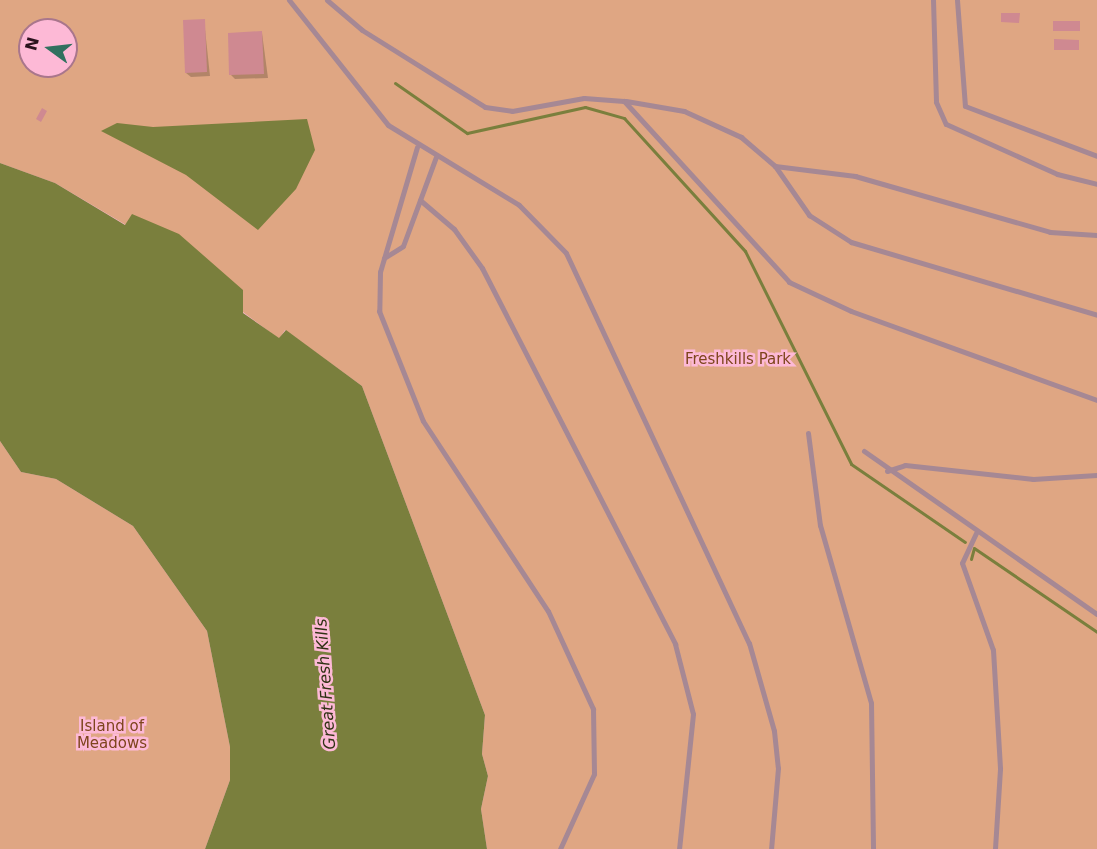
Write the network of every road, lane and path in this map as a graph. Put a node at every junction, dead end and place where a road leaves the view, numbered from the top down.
1 (289, 0) edge
2 (327, 0) edge
3 (933, 0) edge
4 (957, 0) edge
5 (624, 100) junction
6 (417, 147) junction
7 (1097, 156) edge
8 (436, 157) junction
9 (775, 166) junction
10 (1097, 184) edge
11 (420, 200) junction
12 (1097, 235) edge
13 (384, 258) junction
14 (1097, 315) edge
15 (1097, 400) edge
16 (808, 433) dead end
17 (864, 451) dead end
18 (887, 471) junction
19 (1097, 475) edge
20 (976, 532) junction
21 (1097, 614) edge
22 (560, 849) edge
23 (680, 849) edge
24 (771, 849) edge
25 (873, 849) edge
26 (995, 849) edge

1 - 6 lane
2 - 5 lane
3 - 10 lane
4 - 7 lane
5 - 9 lane
5 - 15 lane
6 - 8 lane
6 - 13 lane
8 - 11 lane
8 - 24 lane
9 - 12 lane
9 - 14 lane
11 - 13 lane
11 - 23 lane
13 - 22 lane
16 - 25 lane
17 - 18 lane
18 - 19 lane
18 - 20 lane
20 - 21 lane
20 - 26 lane

